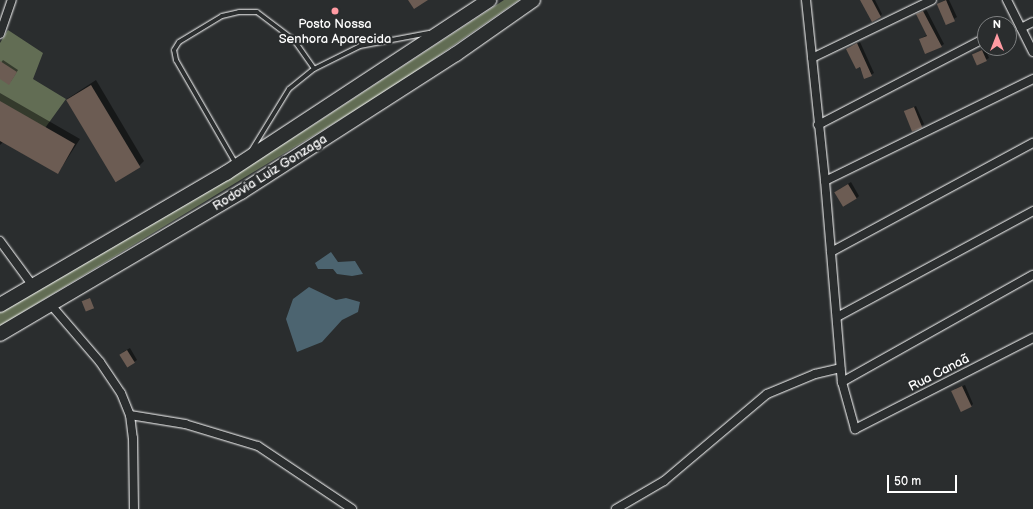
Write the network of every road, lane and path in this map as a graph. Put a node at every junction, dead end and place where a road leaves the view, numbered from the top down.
1 (12, 0) edge
2 (489, 0) edge
3 (533, 0) edge
4 (806, 0) edge
5 (932, 0) edge
6 (1007, 0) edge
7 (1033, 22) edge
8 (456, 24) junction
9 (1019, 24) junction
10 (0, 34) edge
11 (977, 42) edge
12 (1033, 52) edge
13 (812, 58) junction
14 (314, 69) junction
15 (1033, 79) edge
16 (818, 125) junction
17 (1033, 143) edge
18 (241, 162) junction
19 (825, 181) junction
20 (1033, 211) edge
21 (0, 241) edge
22 (831, 252) junction
23 (1033, 275) edge
24 (33, 286) junction
25 (0, 305) edge
26 (50, 305) junction
27 (837, 317) junction
28 (0, 334) edge
29 (1033, 338) edge
30 (840, 368) junction
31 (842, 382) junction
32 (130, 415) junction
33 (134, 509) edge
34 (352, 509) edge
35 (616, 509) edge

1 - 10 street
2 - 8 highway, Rodovia Luiz Gonzaga
3 - 26 highway, Rodovia Luiz Gonzaga
4 - 13 street
5 - 13 street
6 - 9 street
7 - 9 street
8 - 14 lane
8 - 18 highway, Rodovia Luiz Gonzaga
9 - 12 street
11 - 16 street
13 - 16 street
14 - 18 lane
14 - 18 lane
15 - 19 street
16 - 19 street
17 - 22 street
18 - 24 highway, Rodovia Luiz Gonzaga
19 - 22 street
20 - 27 street
21 - 24 street
22 - 27 street
23 - 31 street
24 - 25 highway, Rodovia Luiz Gonzaga
26 - 28 highway, Rodovia Luiz Gonzaga
26 - 32 street
27 - 30 street
29 - 31 street, Rua Canaã
30 - 31 street
30 - 35 street
32 - 33 street
32 - 34 street

